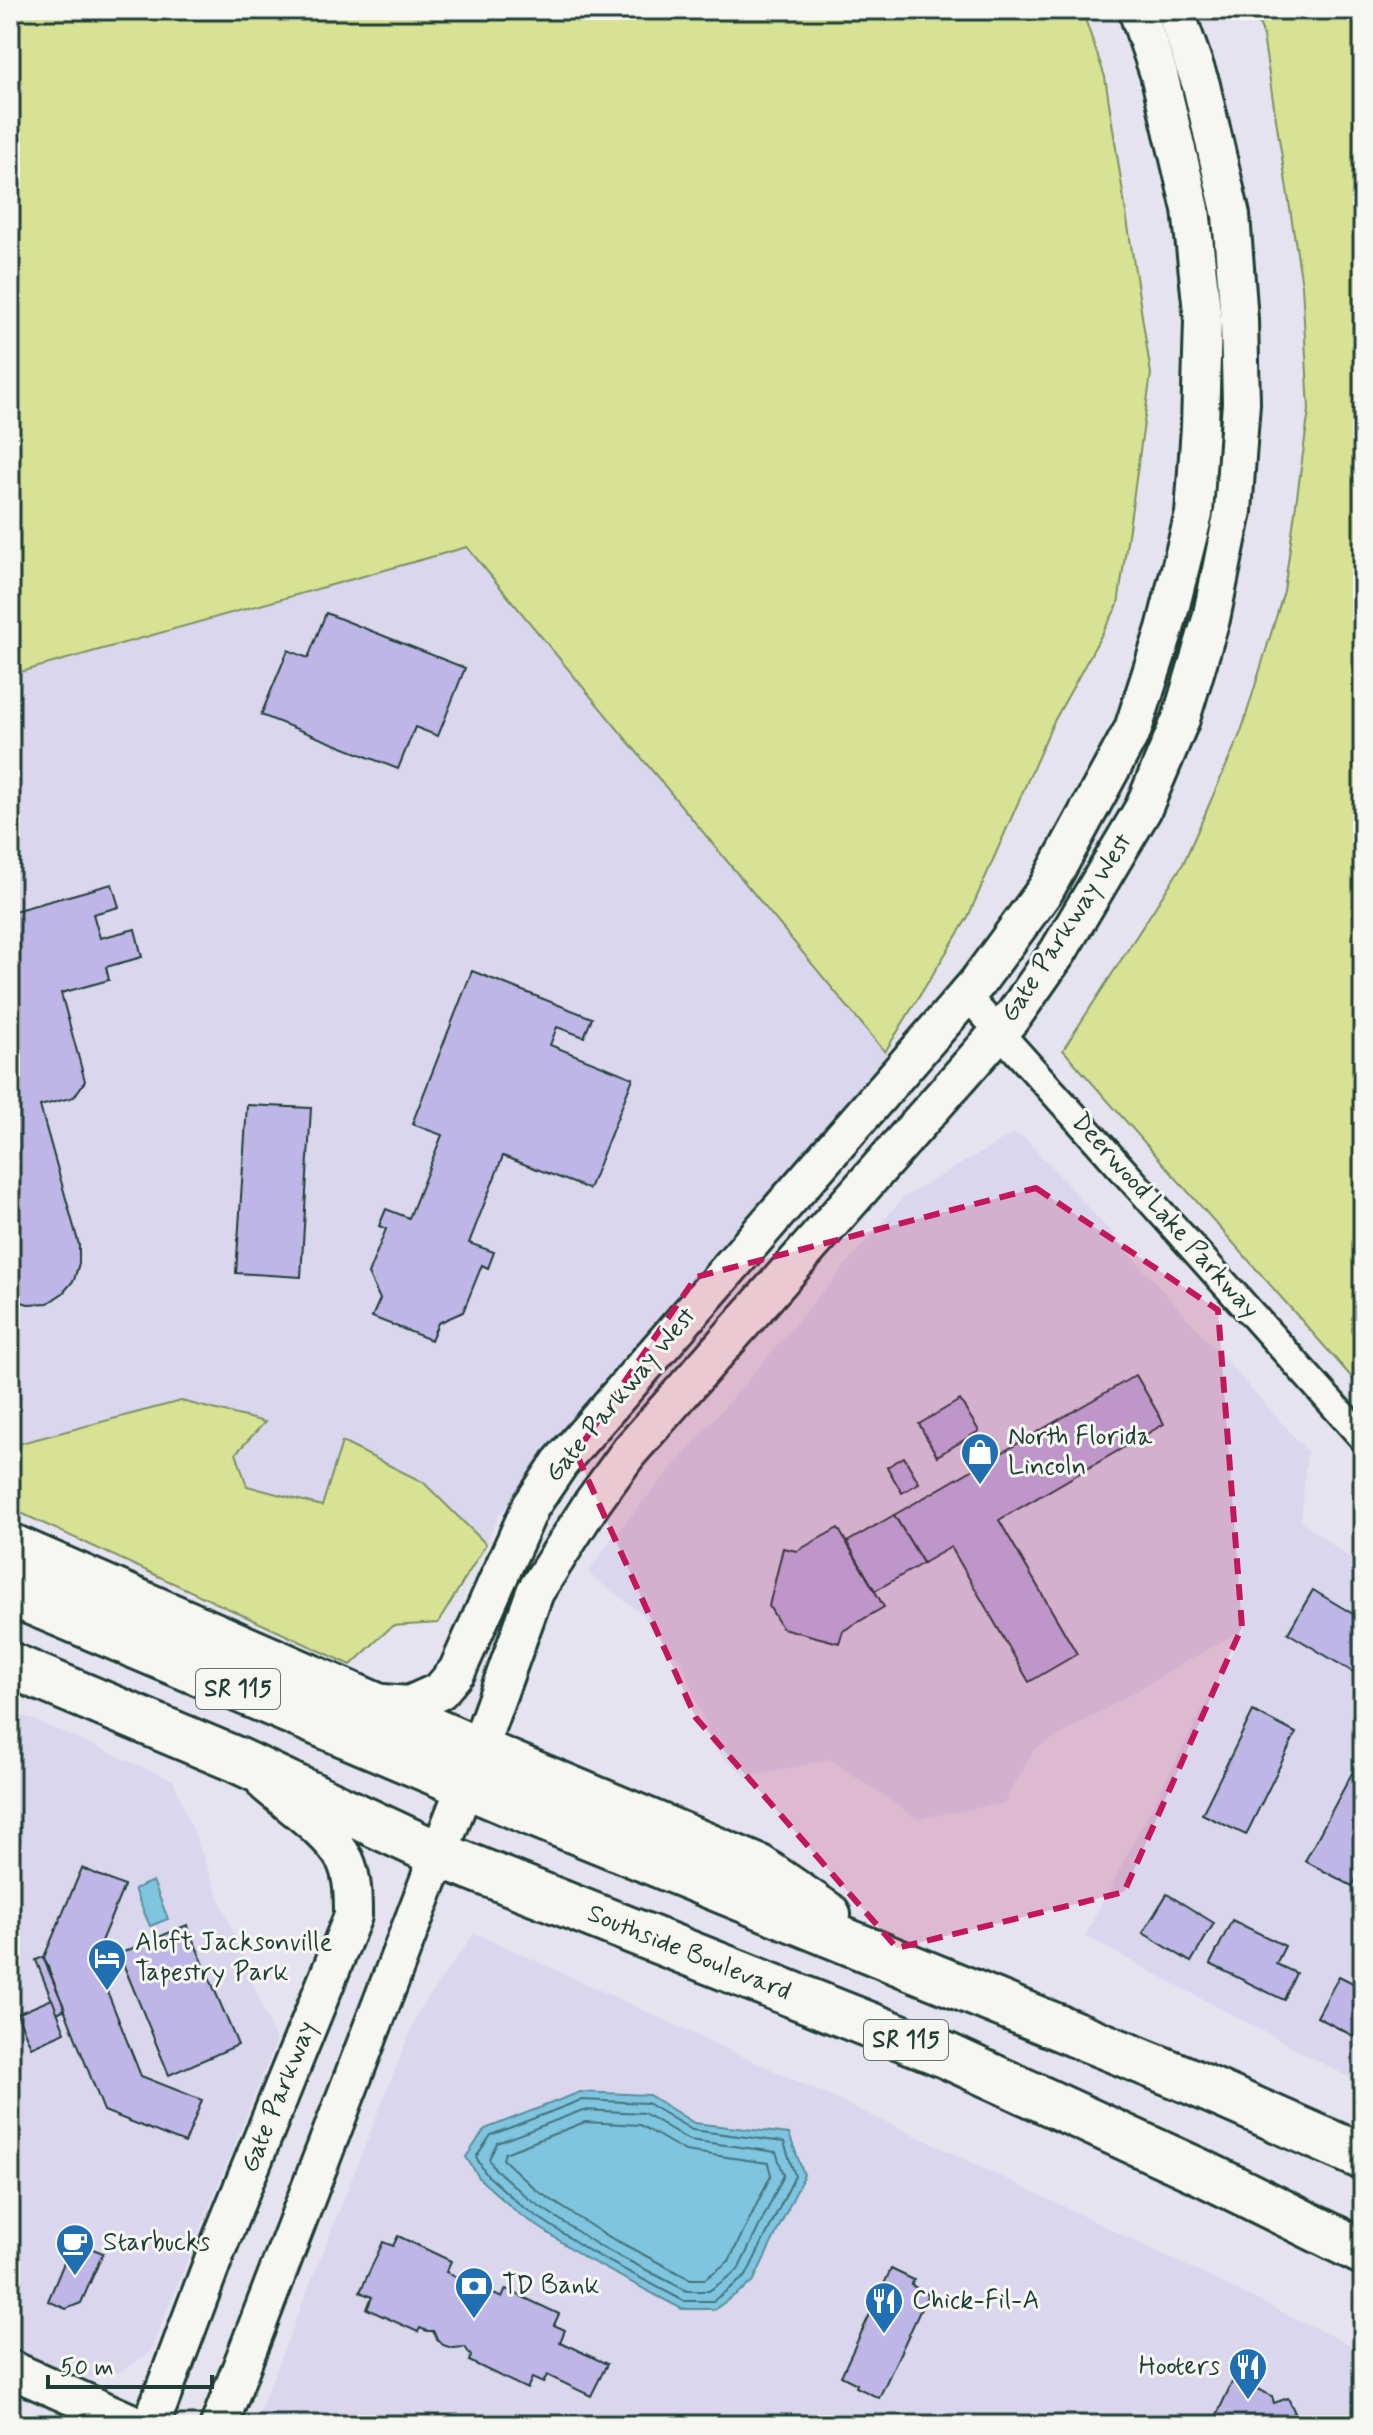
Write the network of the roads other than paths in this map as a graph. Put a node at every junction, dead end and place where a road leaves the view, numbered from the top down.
1 (1137, 10) edge
2 (1175, 10) edge
3 (966, 995) junction
4 (1000, 1032) junction
5 (693, 1310) junction
6 (730, 1339) junction
7 (1363, 1438) edge
8 (531, 1506) junction
9 (10, 1520) edge
10 (572, 1534) junction
11 (10, 1546) edge
12 (10, 1593) edge
13 (130, 1598) junction
14 (10, 1665) edge
15 (366, 1701) junction
16 (237, 1760) junction
17 (472, 1768) junction
18 (438, 1854) junction
19 (1363, 2157) edge
20 (1363, 2252) edge
21 (10, 2369) edge
22 (137, 2425) edge
23 (151, 2425) edge
24 (219, 2425) edge

1 - 3 main road, Gate Parkway West
2 - 4 main road, Gate Parkway West
3 - 4 street, Deerwood Lake Parkway
3 - 5 main road, Gate Parkway West
4 - 6 main road, Gate Parkway West
4 - 7 street, Deerwood Lake Parkway
5 - 6 main road
5 - 8 main road, Gate Parkway West
6 - 10 main road, Gate Parkway West
8 - 10 main road
8 - 15 main road, Gate Parkway West
9 - 13 highway
10 - 17 main road, Gate Parkway West
11 - 13 highway
12 - 17 highway, SR 115
13 - 15 highway
14 - 16 highway, Southside Boulevard / SR 115
15 - 17 highway
16 - 18 highway, Southside Boulevard / SR 115
16 - 23 main road, Gate Parkway
17 - 18 main road
17 - 19 highway, SR 115
18 - 20 highway, Southside Boulevard / SR 115
18 - 24 main road
21 - 22 main road

